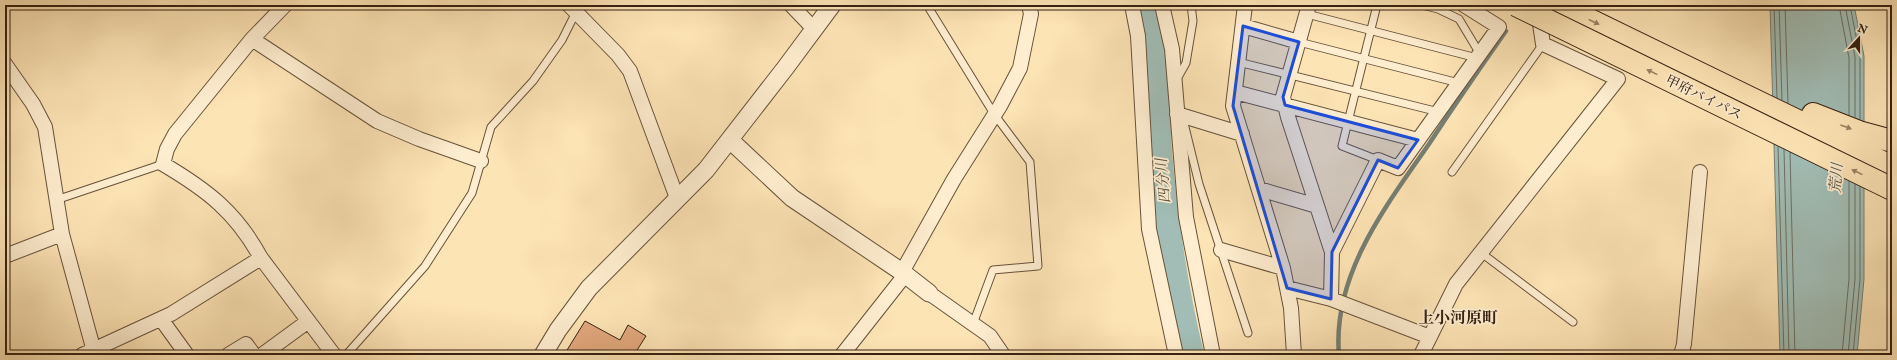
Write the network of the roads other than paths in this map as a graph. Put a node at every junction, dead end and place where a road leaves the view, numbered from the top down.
1 (285, 5) edge
2 (791, 5) edge
3 (832, 5) edge
4 (926, 5) edge
5 (1029, 5) edge
6 (1132, 5) edge
7 (1162, 5) edge
8 (1191, 5) edge
9 (1245, 5) edge
10 (1377, 5) edge
11 (1422, 5) edge
12 (1464, 5) edge
13 (1516, 5) edge
14 (1537, 5) edge
15 (1559, 5) edge
16 (573, 7) edge
17 (1308, 10) edge
18 (1243, 26) junction
19 (814, 29) junction
20 (1371, 31) junction
21 (252, 39) junction
22 (1299, 42) junction
23 (1543, 44) junction
24 (1479, 56) junction
25 (1364, 60) junction
26 (1238, 62) junction
27 (5, 64) edge
28 (1692, 70) junction
29 (1290, 74) junction
30 (1175, 82) junction
31 (1459, 83) junction
32 (1356, 91) junction
33 (1235, 92) junction
34 (1285, 105) junction
35 (1438, 112) junction
36 (994, 114) junction
37 (1179, 114) junction
38 (1348, 122) junction
39 (1242, 134) junction
40 (730, 140) junction
41 (1418, 140) junction
42 (1892, 141) edge
43 (1378, 160) junction
44 (481, 161) junction
45 (163, 164) junction
46 (1892, 167) edge
47 (1452, 172) dead end
48 (1700, 172) dead end
49 (1259, 189) junction
50 (1892, 189) edge
51 (676, 198) junction
52 (56, 200) junction
53 (1317, 206) junction
54 (62, 234) junction
55 (1221, 250) junction
56 (1332, 252) junction
57 (1480, 252) junction
58 (5, 256) edge
59 (260, 258) junction
60 (1284, 268) junction
61 (904, 274) junction
62 (1287, 288) junction
63 (929, 293) joint
64 (1333, 299) junction
65 (162, 319) junction
66 (308, 322) junction
67 (1573, 322) dead end
68 (973, 324) junction
69 (1248, 333) dead end
70 (1430, 337) junction
71 (90, 353) edge
72 (1424, 354) edge
73 (187, 355) edge
74 (228, 355) edge
75 (254, 355) edge
76 (262, 355) edge
77 (334, 355) edge
78 (346, 355) edge
79 (544, 355) edge
80 (842, 355) edge
81 (1003, 355) edge
82 (1176, 355) edge
83 (1213, 355) edge
84 (1294, 355) edge
85 (1682, 355) edge

1 - 21 street
2 - 19 street
3 - 19 street
4 - 36 lane
5 - 36 street
6 - 82 street
7 - 30 street
8 - 30 lane
9 - 18 street
10 - 20 lane
11 - 24 lane
12 - 24 street
50 -> 13 highway, 甲府バイパス, bridge
14 - 23 street
15 -> 28 highway, 甲府バイパス
16 - 44 lane
16 - 51 street
17 - 20 lane
17 - 22 street
18 - 22 street
18 - 26 street
19 - 40 street
20 - 24 lane
20 - 25 lane
21 - 44 street
21 - 45 street
22 - 25 lane
22 - 29 street
23 - 47 lane
23 - 57 street
24 - 31 street
25 - 31 lane
25 - 32 lane
26 - 29 lane
26 - 33 street
27 - 52 street
28 -> 42 highway
28 - 46 highway, 甲府バイパス
29 - 32 lane
29 - 34 street
30 - 37 street
31 - 35 street
32 - 35 lane
32 - 38 lane
33 - 34 street
33 - 39 street
34 - 38 street
34 - 53 street
35 - 41 street
36 - 61 street
36 - 68 lane
37 - 39 street
37 - 55 lane
37 - 83 street
38 - 41 street
38 - 43 lane
39 - 49 street
40 - 51 street
40 - 61 street
41 - 43 street
43 - 56 street
44 - 78 lane
45 - 52 lane
45 - 59 street
48 - 85 street
49 - 53 street
49 - 60 street
51 - 79 street
52 - 54 street
53 - 56 street
54 - 58 street
54 - 71 street
55 - 60 street
55 - 69 lane
56 - 64 street
57 - 67 lane
57 - 70 street
59 - 65 street
59 - 66 street
60 - 62 street
61 - 63 street
61 - 80 street
62 - 64 street
62 - 84 street
63 - 68 street
64 - 70 street
65 - 71 street
65 - 73 street
66 - 76 street
66 - 77 street
68 - 81 street
70 - 72 street
74 - 75 street

